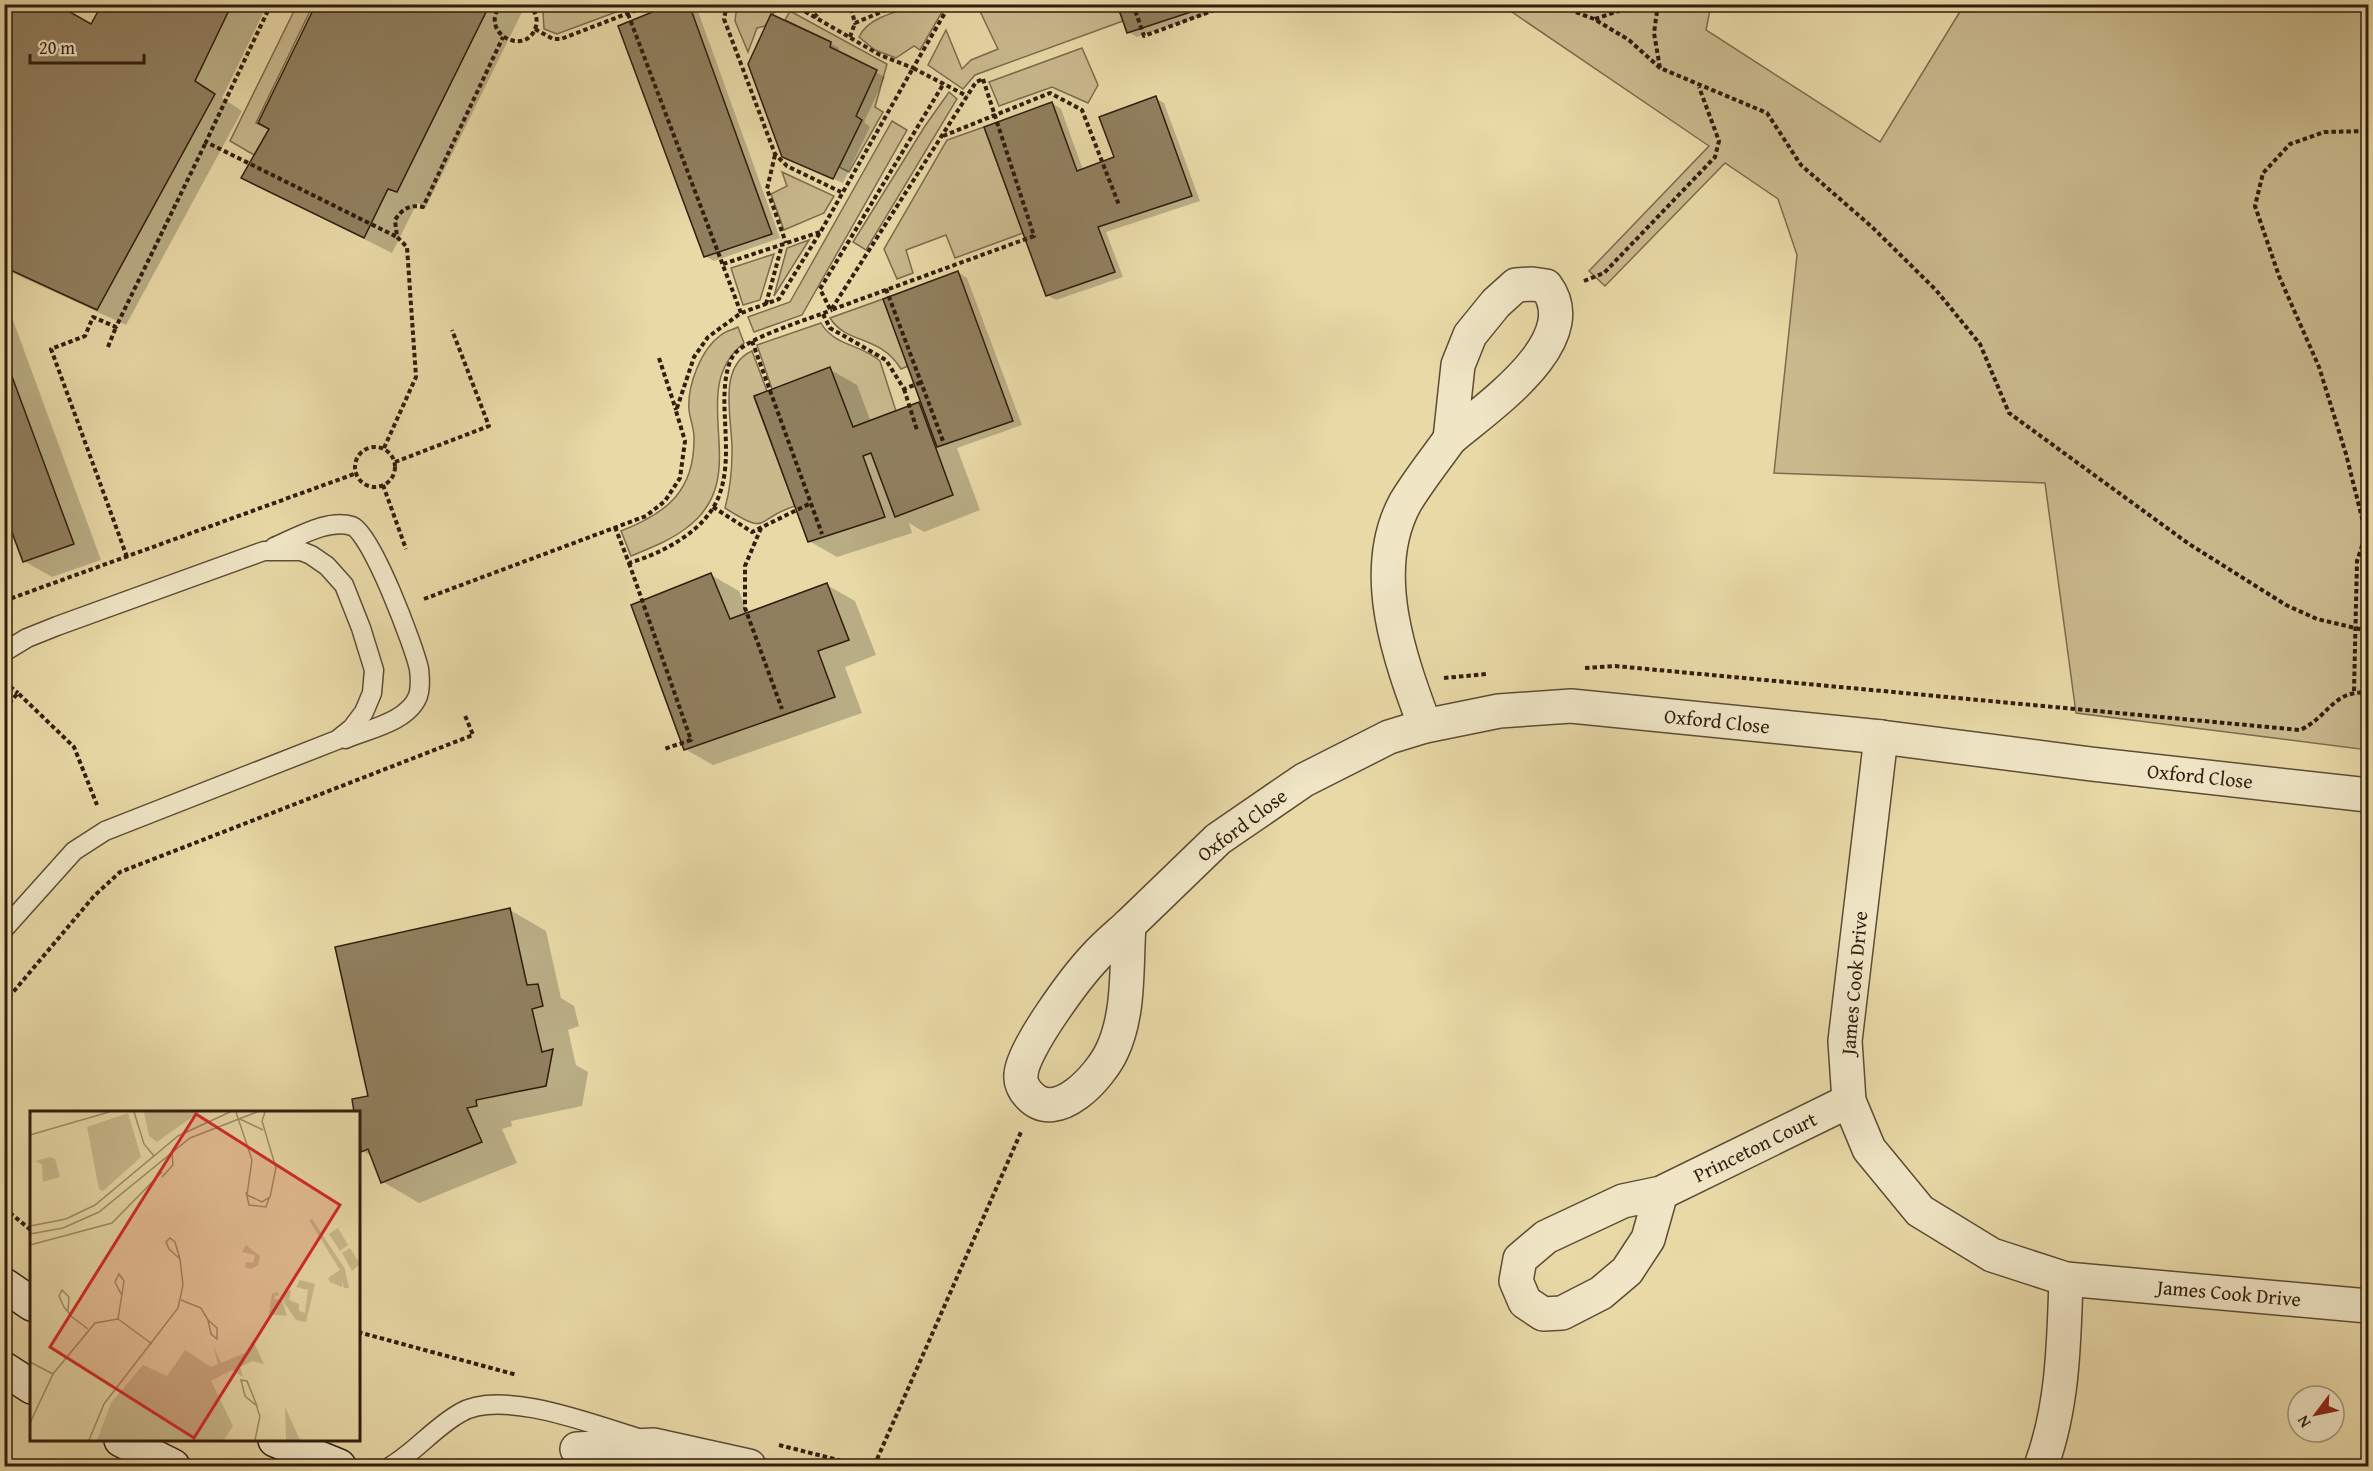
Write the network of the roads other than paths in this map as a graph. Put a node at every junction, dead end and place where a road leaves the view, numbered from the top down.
1 (1450, 439) junction
2 (264, 551) junction
3 (4, 652) edge
4 (1425, 726) junction
5 (1881, 737) junction
6 (330, 745) junction
7 (2368, 795) edge
8 (1129, 925) junction
9 (4, 929) edge
10 (1849, 1101) junction
11 (1661, 1193) dead end
12 (2066, 1279) junction
13 (4, 1285) edge
14 (30, 1303) edge
15 (2368, 1306) edge
16 (4, 1369) edge
17 (30, 1386) edge
18 (123, 1441) edge
19 (277, 1441) edge
20 (666, 1446) junction
21 (577, 1449) dead end
22 (173, 1467) edge
23 (339, 1467) edge
24 (391, 1467) edge
25 (749, 1467) edge
26 (2041, 1467) edge

1 - 1 street
1 - 4 street
2 - 3 lane
2 - 6 lane
2 - 6 lane
4 - 5 street, Oxford Close
4 - 8 street, Oxford Close
5 - 7 street, Oxford Close
5 - 10 street, James Cook Drive
6 - 9 lane
8 - 8 street, Oxford Close
10 - 11 street, Princeton Court
10 - 12 street, James Cook Drive
12 - 15 street, James Cook Drive
12 - 26 street
13 - 14 street
16 - 17 street
18 - 22 street
19 - 23 street
20 - 21 street
20 - 24 lane
20 - 25 street

